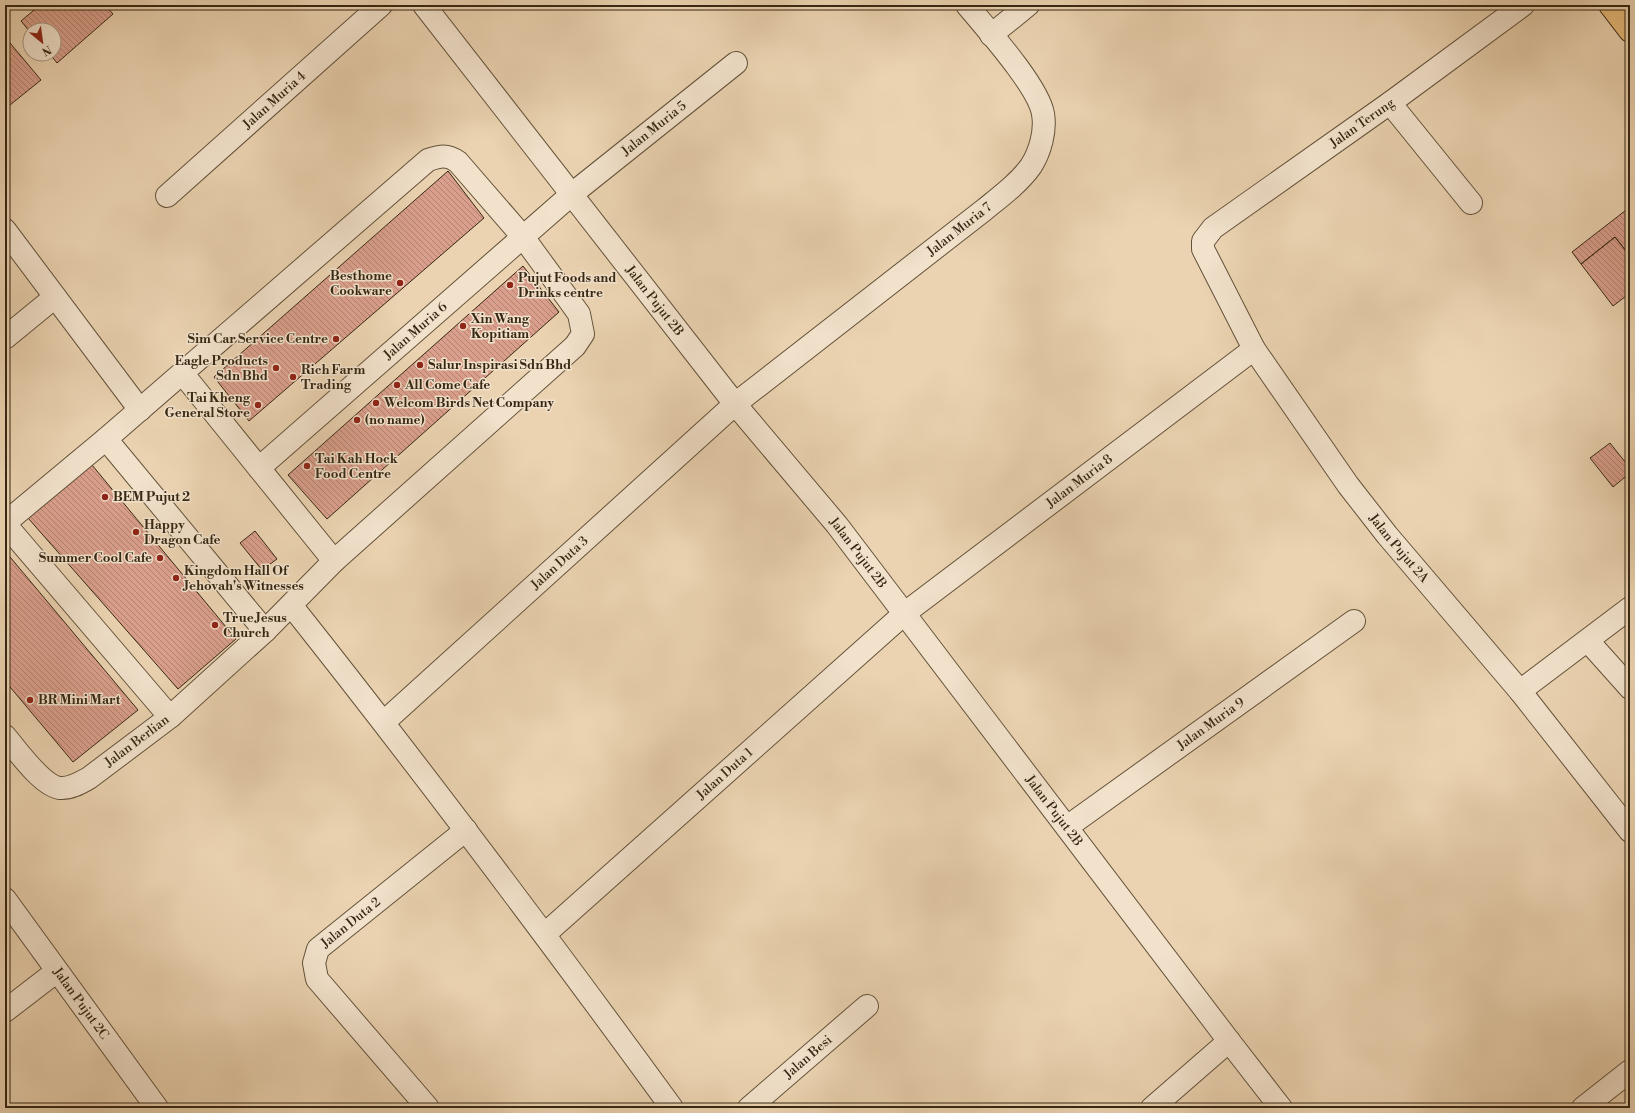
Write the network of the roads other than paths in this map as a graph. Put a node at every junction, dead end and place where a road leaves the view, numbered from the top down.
1 (381, 5) edge
2 (424, 5) edge
3 (967, 5) edge
4 (1028, 5) edge
5 (1523, 5) edge
6 (1610, 5) edge
7 (1630, 31) edge
8 (991, 35) junction
9 (736, 64) dead end
10 (1390, 104) junction
11 (572, 194) junction
12 (167, 196) dead end
13 (1471, 204) dead end
14 (5, 230) edge
15 (523, 237) junction
16 (1203, 242) joint
17 (55, 297) junction
18 (5, 338) edge
19 (1254, 349) junction
20 (183, 374) junction
21 (735, 404) junction
22 (140, 410) junction
23 (106, 440) junction
24 (259, 468) junction
25 (5, 524) edge
26 (334, 561) junction
27 (292, 605) junction
28 (1630, 608) edge
29 (905, 613) junction
30 (1354, 621) dead end
31 (265, 631) junction
32 (1588, 641) junction
33 (1630, 688) edge
34 (1520, 691) junction
35 (170, 717) junction
36 (384, 722) junction
37 (5, 736) edge
38 (1067, 827) junction
39 (466, 830) junction
40 (1630, 831) edge
41 (5, 899) edge
42 (545, 934) junction
43 (57, 971) junction
44 (867, 1006) dead end
45 (5, 1011) edge
46 (1228, 1041) junction
47 (1630, 1071) edge
48 (157, 1108) edge
49 (428, 1108) edge
50 (672, 1108) edge
51 (749, 1108) edge
52 (1152, 1108) edge
53 (1281, 1108) edge
54 (1583, 1108) edge

1 - 12 street, Jalan Muria 4
2 - 11 street, Jalan Pujut 2B
3 - 8 street, Jalan Muria 7
4 - 8 street
5 - 10 street, Jalan Terung
6 - 7 highway
8 - 21 street, Jalan Muria 7
9 - 11 street, Jalan Muria 5
10 - 13 street
10 - 16 street, Jalan Terung
11 - 15 street, Jalan Muria 6
11 - 21 street, Jalan Pujut 2B
14 - 17 street
15 - 20 street, Jalan Berlian
15 - 24 street, Jalan Muria 6
15 - 26 street, Jalan Berlian
16 - 19 street, Jalan Pujut 2A
17 - 18 street
17 - 22 street
19 - 29 street, Jalan Muria 8
19 - 34 street, Jalan Pujut 2A
20 - 22 street, Jalan Berlian
20 - 24 street
21 - 29 street, Jalan Pujut 2B
21 - 36 street, Jalan Duta 3
22 - 23 street, Jalan Berlian
23 - 25 street
23 - 31 street
24 - 26 street
25 - 35 street
26 - 27 street, Jalan Berlian
27 - 31 street, Jalan Berlian
27 - 36 street
28 - 32 street
29 - 38 street, Jalan Pujut 2B
29 - 42 street, Jalan Duta 1
30 - 38 street, Jalan Muria 9
31 - 35 street, Jalan Berlian
32 - 33 street
32 - 34 street
34 - 40 street, Jalan Pujut 2A
35 - 37 street, Jalan Berlian
36 - 39 street
38 - 46 street, Jalan Pujut 2B
39 - 42 street
39 - 49 street, Jalan Duta 2
41 - 43 street, Jalan Pujut 2C
42 - 50 street
43 - 45 street
43 - 48 street, Jalan Pujut 2C
44 - 51 street, Jalan Besi
46 - 52 street
46 - 53 street, Jalan Pujut 2B
47 - 54 street

